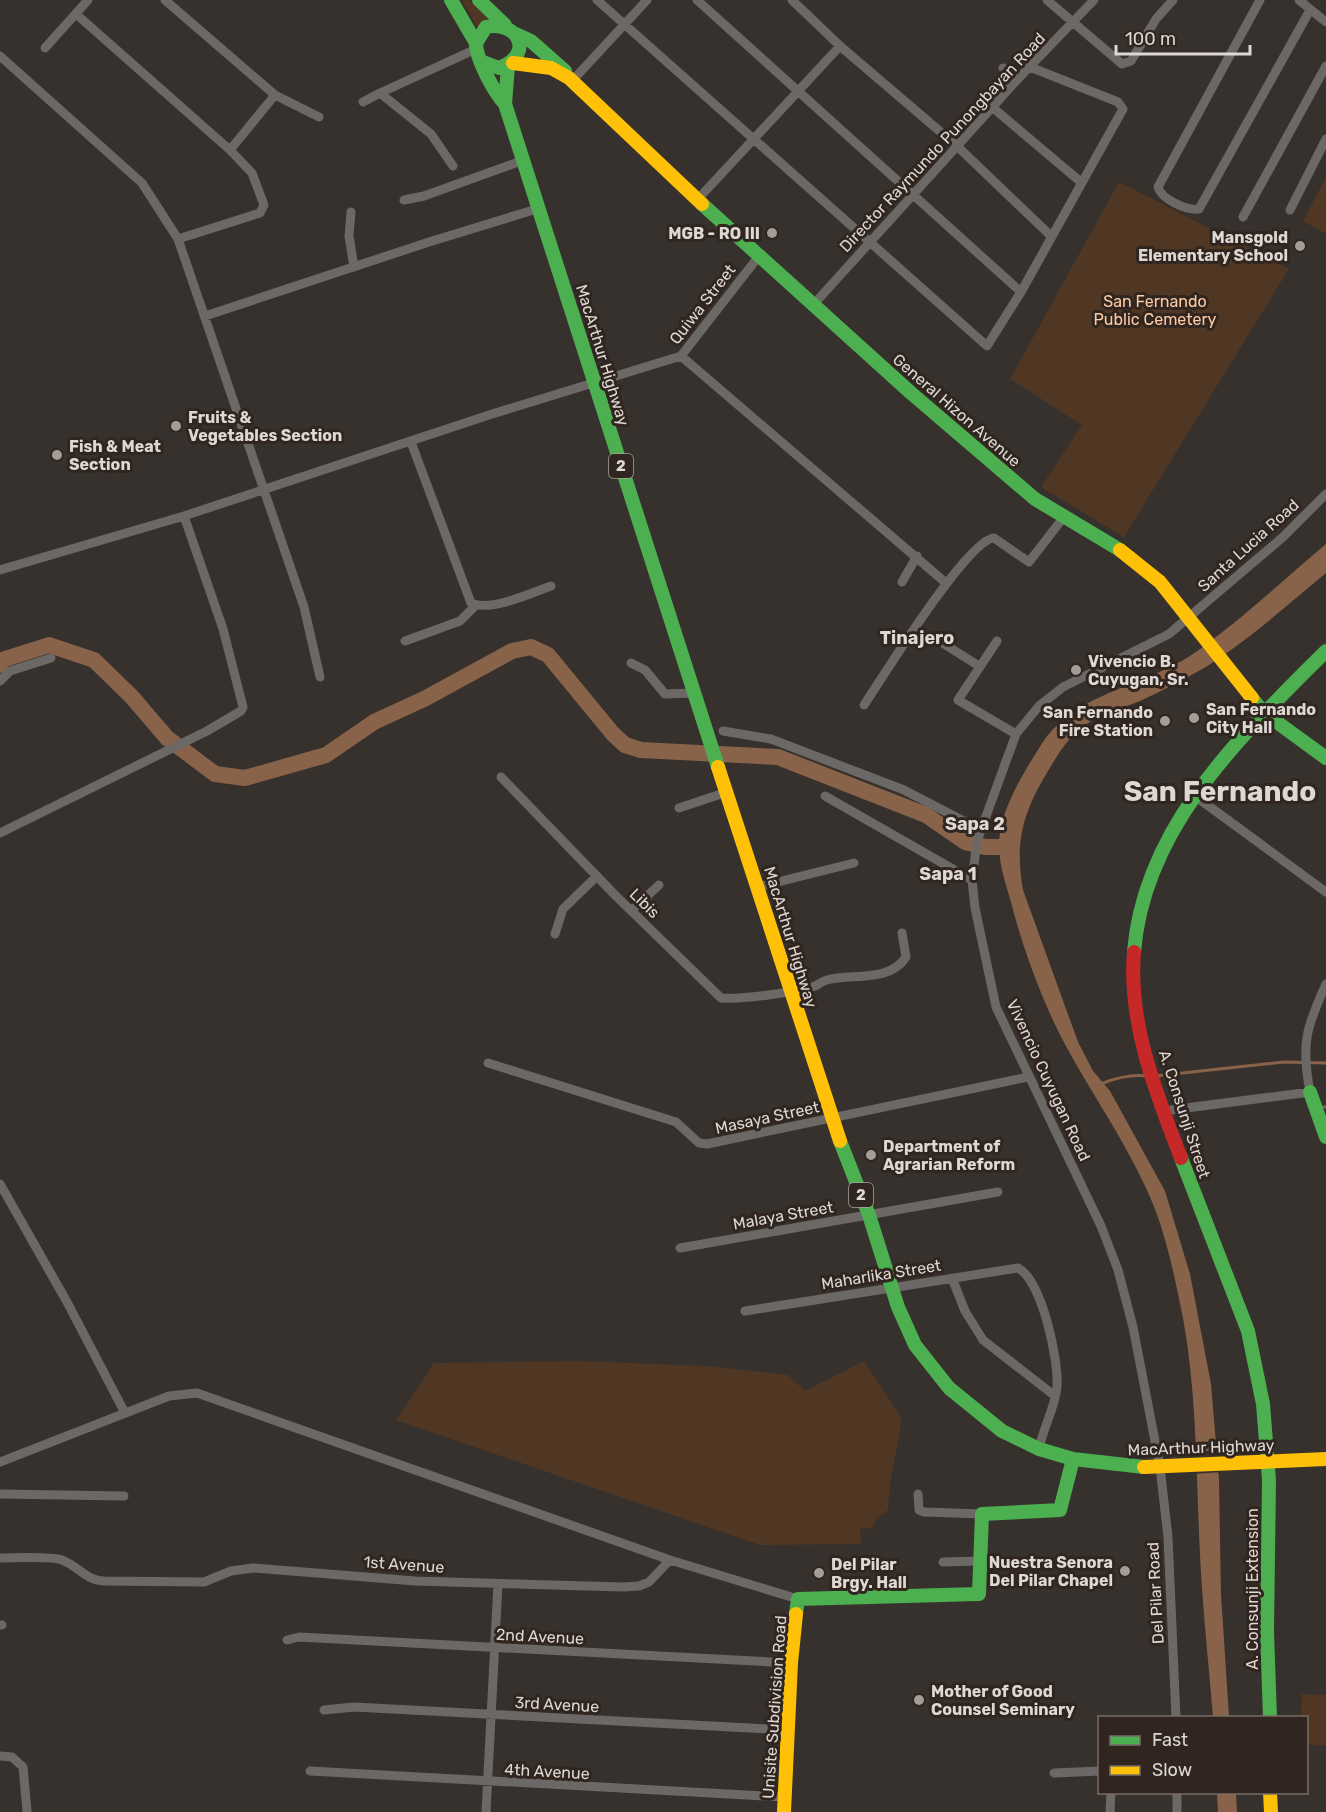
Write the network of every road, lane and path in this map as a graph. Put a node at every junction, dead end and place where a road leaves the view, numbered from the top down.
1 (88, 0) edge
2 (165, 0) edge
3 (450, 0) edge
4 (479, 0) edge
5 (597, 0) edge
6 (647, 0) edge
7 (697, 0) edge
8 (792, 0) edge
9 (1047, 0) edge
10 (1094, 0) edge
11 (1173, 0) edge
12 (1260, 0) edge
13 (1299, 0) edge
14 (1310, 10) junction
15 (76, 14) junction
16 (1072, 22) junction
17 (1326, 22) edge
18 (624, 24) junction
19 (511, 30) junction
20 (476, 46) junction
21 (840, 46) junction
22 (45, 48) dead end
23 (0, 56) edge
24 (483, 62) junction
25 (510, 65) junction
26 (1326, 66) edge
27 (1030, 67) junction
28 (1003, 68) dead end
29 (571, 79) junction
30 (1017, 80) junction
31 (796, 90) junction
32 (380, 93) junction
33 (275, 95) junction
34 (363, 102) dead end
35 (505, 104) junction
36 (993, 107) junction
37 (319, 117) dead end
38 (753, 139) junction
39 (1326, 139) edge
40 (957, 146) junction
41 (231, 150) junction
42 (524, 159) junction
43 (453, 166) dead end
44 (1082, 183) junction
45 (912, 195) junction
46 (698, 199) junction
47 (404, 200) dead end
48 (540, 208) junction
49 (1290, 210) dead end
50 (351, 212) dead end
51 (1243, 218) dead end
52 (1052, 236) junction
53 (178, 239) junction
54 (869, 243) junction
55 (759, 256) junction
56 (354, 267) junction
57 (1021, 292) junction
58 (814, 304) junction
59 (206, 316) junction
60 (681, 356) junction
61 (593, 382) junction
62 (411, 442) junction
63 (263, 488) junction
64 (1326, 494) edge
65 (184, 516) junction
66 (1063, 518) junction
67 (917, 556) junction
68 (0, 570) edge
69 (902, 582) dead end
70 (946, 583) junction
71 (551, 586) dead end
72 (476, 605) junction
73 (1190, 617) junction
74 (405, 641) dead end
75 (997, 641) dead end
76 (944, 644) dead end
77 (1326, 651) edge
78 (51, 658) dead end
79 (631, 663) dead end
80 (979, 666) junction
81 (320, 677) dead end
82 (0, 681) edge
83 (694, 693) junction
84 (864, 705) dead end
85 (1263, 712) junction
86 (723, 731) dead end
87 (1016, 734) junction
88 (1326, 758) edge
89 (501, 777) dead end
90 (727, 792) junction
91 (1195, 795) junction
92 (825, 796) dead end
93 (679, 808) dead end
94 (979, 830) junction
95 (0, 833) edge
96 (854, 863) dead end
97 (597, 876) junction
98 (972, 880) junction
99 (658, 885) dead end
100 (757, 887) junction
101 (1326, 892) edge
102 (631, 910) junction
103 (902, 933) dead end
104 (555, 934) dead end
105 (1326, 984) edge
106 (790, 990) junction
107 (488, 1063) dead end
108 (1028, 1077) junction
109 (1310, 1092) junction
110 (1163, 1111) junction
111 (831, 1119) junction
112 (1326, 1137) edge
113 (0, 1184) edge
114 (998, 1192) dead end
115 (869, 1215) junction
116 (680, 1248) dead end
117 (952, 1278) junction
118 (891, 1288) junction
119 (745, 1311) dead end
120 (1055, 1396) junction
121 (125, 1413) junction
122 (1039, 1449) junction
123 (1073, 1459) junction
124 (1326, 1459) edge
125 (1269, 1461) junction
126 (0, 1462) edge
127 (1160, 1467) junction
128 (0, 1494) edge
129 (918, 1494) dead end
130 (124, 1496) dead end
131 (982, 1514) junction
132 (0, 1558) edge
133 (670, 1560) junction
134 (980, 1561) junction
135 (943, 1562) dead end
136 (498, 1584) junction
137 (798, 1599) junction
138 (287, 1640) dead end
139 (494, 1649) junction
140 (791, 1663) junction
141 (324, 1710) dead end
142 (492, 1716) junction
143 (1176, 1716) edge
144 (1270, 1716) edge
145 (788, 1730) junction
146 (0, 1756) edge
147 (310, 1771) dead end
148 (1098, 1771) edge
149 (1054, 1773) dead end
150 (488, 1783) junction
151 (1111, 1794) edge
152 (1177, 1794) edge
153 (1270, 1794) edge
154 (784, 1797) junction
155 (27, 1812) edge
156 (486, 1812) edge
157 (784, 1812) edge
158 (1110, 1812) edge
159 (1177, 1812) edge
160 (1271, 1812) edge

1 - 15 street
2 - 33 street
3 - 20 main road, MacArthur Highway / 2
4 - 19 main road
5 - 18 street
6 - 18 street
7 - 31 street
8 - 21 street
9 - 16 street
10 - 16 street, Director Raymundo Punongbayan Road
11 - 16 street
12 - 14 street
13 - 14 street
14 - 17 street
15 - 22 street
15 - 41 street
16 - 27 street, Director Raymundo Punongbayan Road
18 - 29 street
18 - 38 street
19 - 20 main road
19 - 25 main road, MacArthur Highway / 2
19 - 29 main road, General Hizon Avenue
20 - 24 main road, MacArthur Highway / 2
20 - 32 street
21 - 31 street
21 - 40 street
23 - 53 street
24 - 25 main road
24 - 35 main road, MacArthur Highway / 2
25 - 29 main road, General Hizon Avenue
25 - 35 main road, MacArthur Highway / 2
26 - 51 street
27 - 30 street, Director Raymundo Punongbayan Road
27 - 44 street
28 - 30 street
29 - 46 main road, General Hizon Avenue
30 - 36 street, Director Raymundo Punongbayan Road
31 - 38 street
31 - 45 street
32 - 34 street
32 - 43 street
33 - 37 street
33 - 41 street
35 - 42 main road, MacArthur Highway / 2
36 - 40 street, Director Raymundo Punongbayan Road
36 - 44 street
38 - 46 street
38 - 54 street
39 - 49 street
40 - 45 street, Director Raymundo Punongbayan Road
40 - 52 street
41 - 53 street
42 - 47 street
42 - 48 main road, MacArthur Highway / 2
44 - 52 street
45 - 54 street, Director Raymundo Punongbayan Road
45 - 57 street
46 - 55 main road, General Hizon Avenue
48 - 56 street
48 - 61 main road, MacArthur Highway / 2
50 - 56 street
52 - 57 street
53 - 59 street
54 - 57 street
54 - 58 street, Director Raymundo Punongbayan Road
55 - 58 main road, General Hizon Avenue
55 - 60 street, Quiwa Street
56 - 59 street
58 - 66 main road, General Hizon Avenue
59 - 63 street
60 - 61 street, Quiwa Street
60 - 67 street
61 - 62 street, Quiwa Street
61 - 83 main road, MacArthur Highway / 2
62 - 63 street, Quiwa Street
62 - 72 street
63 - 65 street, Quiwa Street
63 - 81 street
64 - 73 street, Santa Lucia Road
65 - 68 street, Quiwa Street
65 - 95 street
66 - 70 street
66 - 73 main road, General Hizon Avenue
67 - 69 street
67 - 70 street
70 - 84 street
71 - 72 street
72 - 74 street
73 - 85 main road, General Hizon Avenue
73 - 87 street, Vivencio Cuyugan Road
75 - 80 street
76 - 80 street
77 - 85 main road, A. Consunji Street
78 - 82 street
79 - 83 street
80 - 87 street
83 - 90 main road, MacArthur Highway / 2
85 - 88 main road, General Hizon Avenue
85 - 91 main road, A. Consunji Street
86 - 94 street
87 - 94 street, Vivencio Cuyugan Road
89 - 97 street, Libis
90 - 93 street
90 - 100 main road, MacArthur Highway / 2
91 - 101 street
91 - 110 main road, A. Consunji Street
92 - 98 street
94 - 98 street, Vivencio Cuyugan Road
96 - 100 street
97 - 102 street, Libis
97 - 104 street
98 - 108 street, Vivencio Cuyugan Road
99 - 102 street
100 - 106 main road, MacArthur Highway / 2
102 - 106 street, Libis
103 - 106 street
105 - 109 street
106 - 111 main road, MacArthur Highway / 2
107 - 111 street, Masaya Street
108 - 111 street, Masaya Street
108 - 127 street, Vivencio Cuyugan Road
109 - 110 street
109 - 112 main road
110 - 125 main road, A. Consunji Street
111 - 115 main road, MacArthur Highway / 2
113 - 121 street
114 - 115 street, Malaya Street
115 - 116 street, Malaya Street
115 - 118 main road, MacArthur Highway / 2
117 - 118 street, Maharlika Street
117 - 120 street
117 - 120 street, Maharlika Street
118 - 119 street, Maharlika Street
118 - 122 main road, MacArthur Highway / 2
120 - 122 street
121 - 126 street
121 - 133 street
122 - 123 main road, MacArthur Highway / 2
123 - 127 main road, MacArthur Highway / 2
123 - 131 main road
124 - 125 main road, MacArthur Highway / 2
125 - 127 main road, MacArthur Highway / 2
125 - 144 main road, A. Consunji Extension
127 - 143 street, Del Pilar Road
128 - 130 street
129 - 131 street
131 - 134 main road, Unisite Subdivision Road
132 - 136 street, 1st Avenue
133 - 136 street, 1st Avenue
133 - 137 street
134 - 135 street
134 - 137 main road, Unisite Subdivision Road
136 - 139 street
137 - 140 main road, Unisite Subdivision Road
138 - 139 street, 2nd Avenue
139 - 140 street, 2nd Avenue
139 - 142 street
140 - 145 main road, Unisite Subdivision Road
141 - 142 street, 3rd Avenue
142 - 145 street, 3rd Avenue
142 - 150 street
145 - 154 main road, Unisite Subdivision Road
146 - 155 street
147 - 150 street, 4th Avenue
148 - 149 street
150 - 154 street, 4th Avenue
150 - 156 street
151 - 158 street
152 - 159 street
153 - 160 main road
154 - 157 main road, Unisite Subdivision Road

